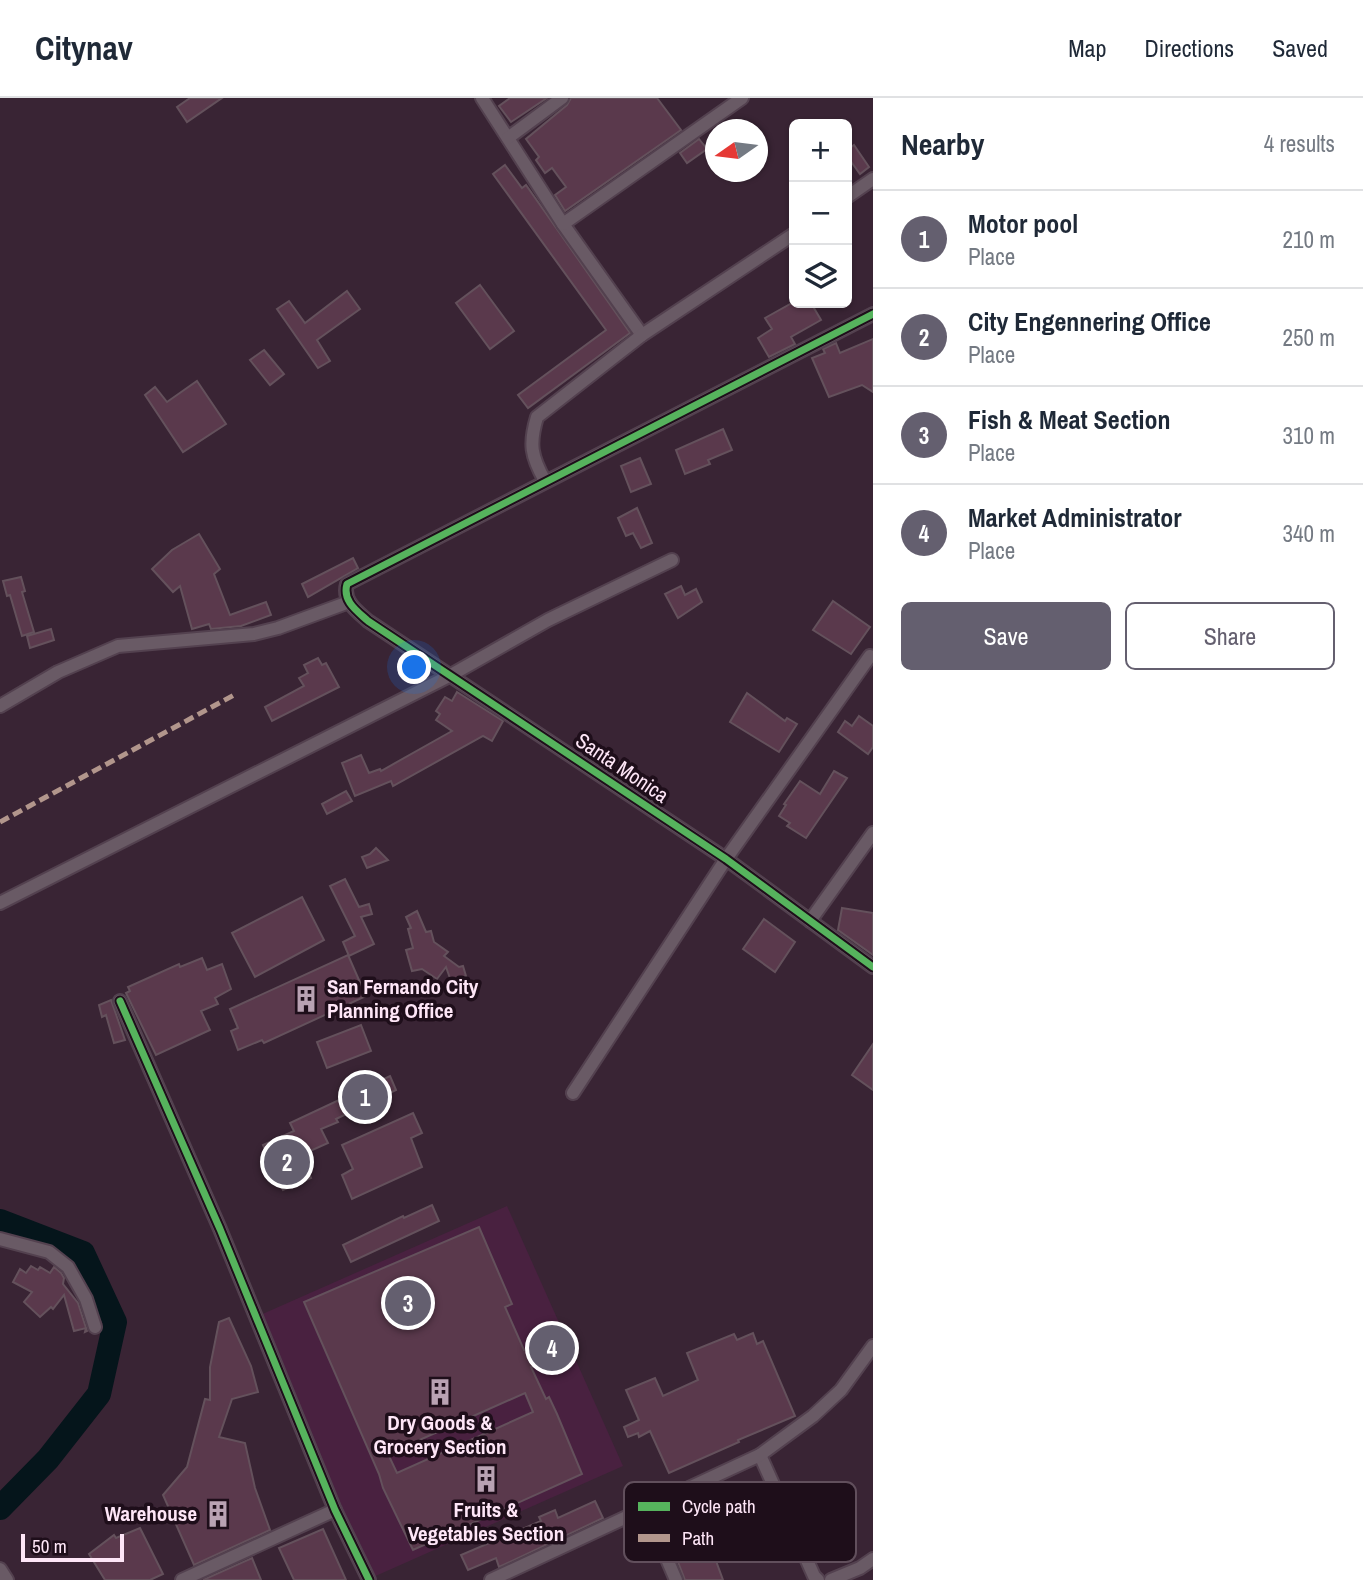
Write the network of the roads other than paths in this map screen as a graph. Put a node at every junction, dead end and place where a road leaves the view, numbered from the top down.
1 (482, 98) edge
2 (562, 98) edge
3 (742, 98) edge
4 (508, 138) junction
5 (873, 179) edge
6 (852, 194) edge
7 (563, 224) junction
8 (789, 237) edge
9 (873, 314) edge
10 (642, 335) junction
11 (545, 481) junction
12 (672, 560) dead end
13 (349, 602) junction
14 (870, 656) dead end
15 (451, 675) junction
16 (0, 706) edge
17 (873, 833) edge
18 (726, 859) junction
19 (0, 903) edge
20 (810, 921) junction
21 (873, 967) edge
22 (120, 1001) dead end
23 (573, 1093) dead end
24 (0, 1239) edge
25 (95, 1327) dead end
26 (873, 1346) edge
27 (760, 1455) junction
28 (704, 1482) edge
29 (772, 1482) edge
30 (335, 1510) junction
31 (624, 1520) edge
32 (873, 1559) edge
33 (668, 1562) edge
34 (808, 1562) edge
35 (0, 1569) edge
36 (7, 1580) edge
37 (182, 1580) edge
38 (369, 1580) edge
39 (491, 1580) edge
40 (676, 1580) edge
41 (818, 1580) edge
42 (831, 1580) edge

1 - 4 street
2 - 4 street
3 - 7 street
4 - 7 street
5 - 6 street
7 - 10 street
8 - 10 street
9 - 11 street
10 - 11 street
11 - 13 street
12 - 15 street
13 - 15 street, Santa Monica
13 - 16 street
14 - 18 street
15 - 18 street, Santa Monica
15 - 19 street
17 - 20 street
18 - 20 street, Santa Monica
18 - 23 street
20 - 21 street, Santa Monica
22 - 30 street
24 - 25 street
26 - 27 street
27 - 28 street
27 - 29 street
30 - 37 street
30 - 38 street
31 - 39 street
32 - 42 street
33 - 40 street
34 - 41 street
35 - 36 street

